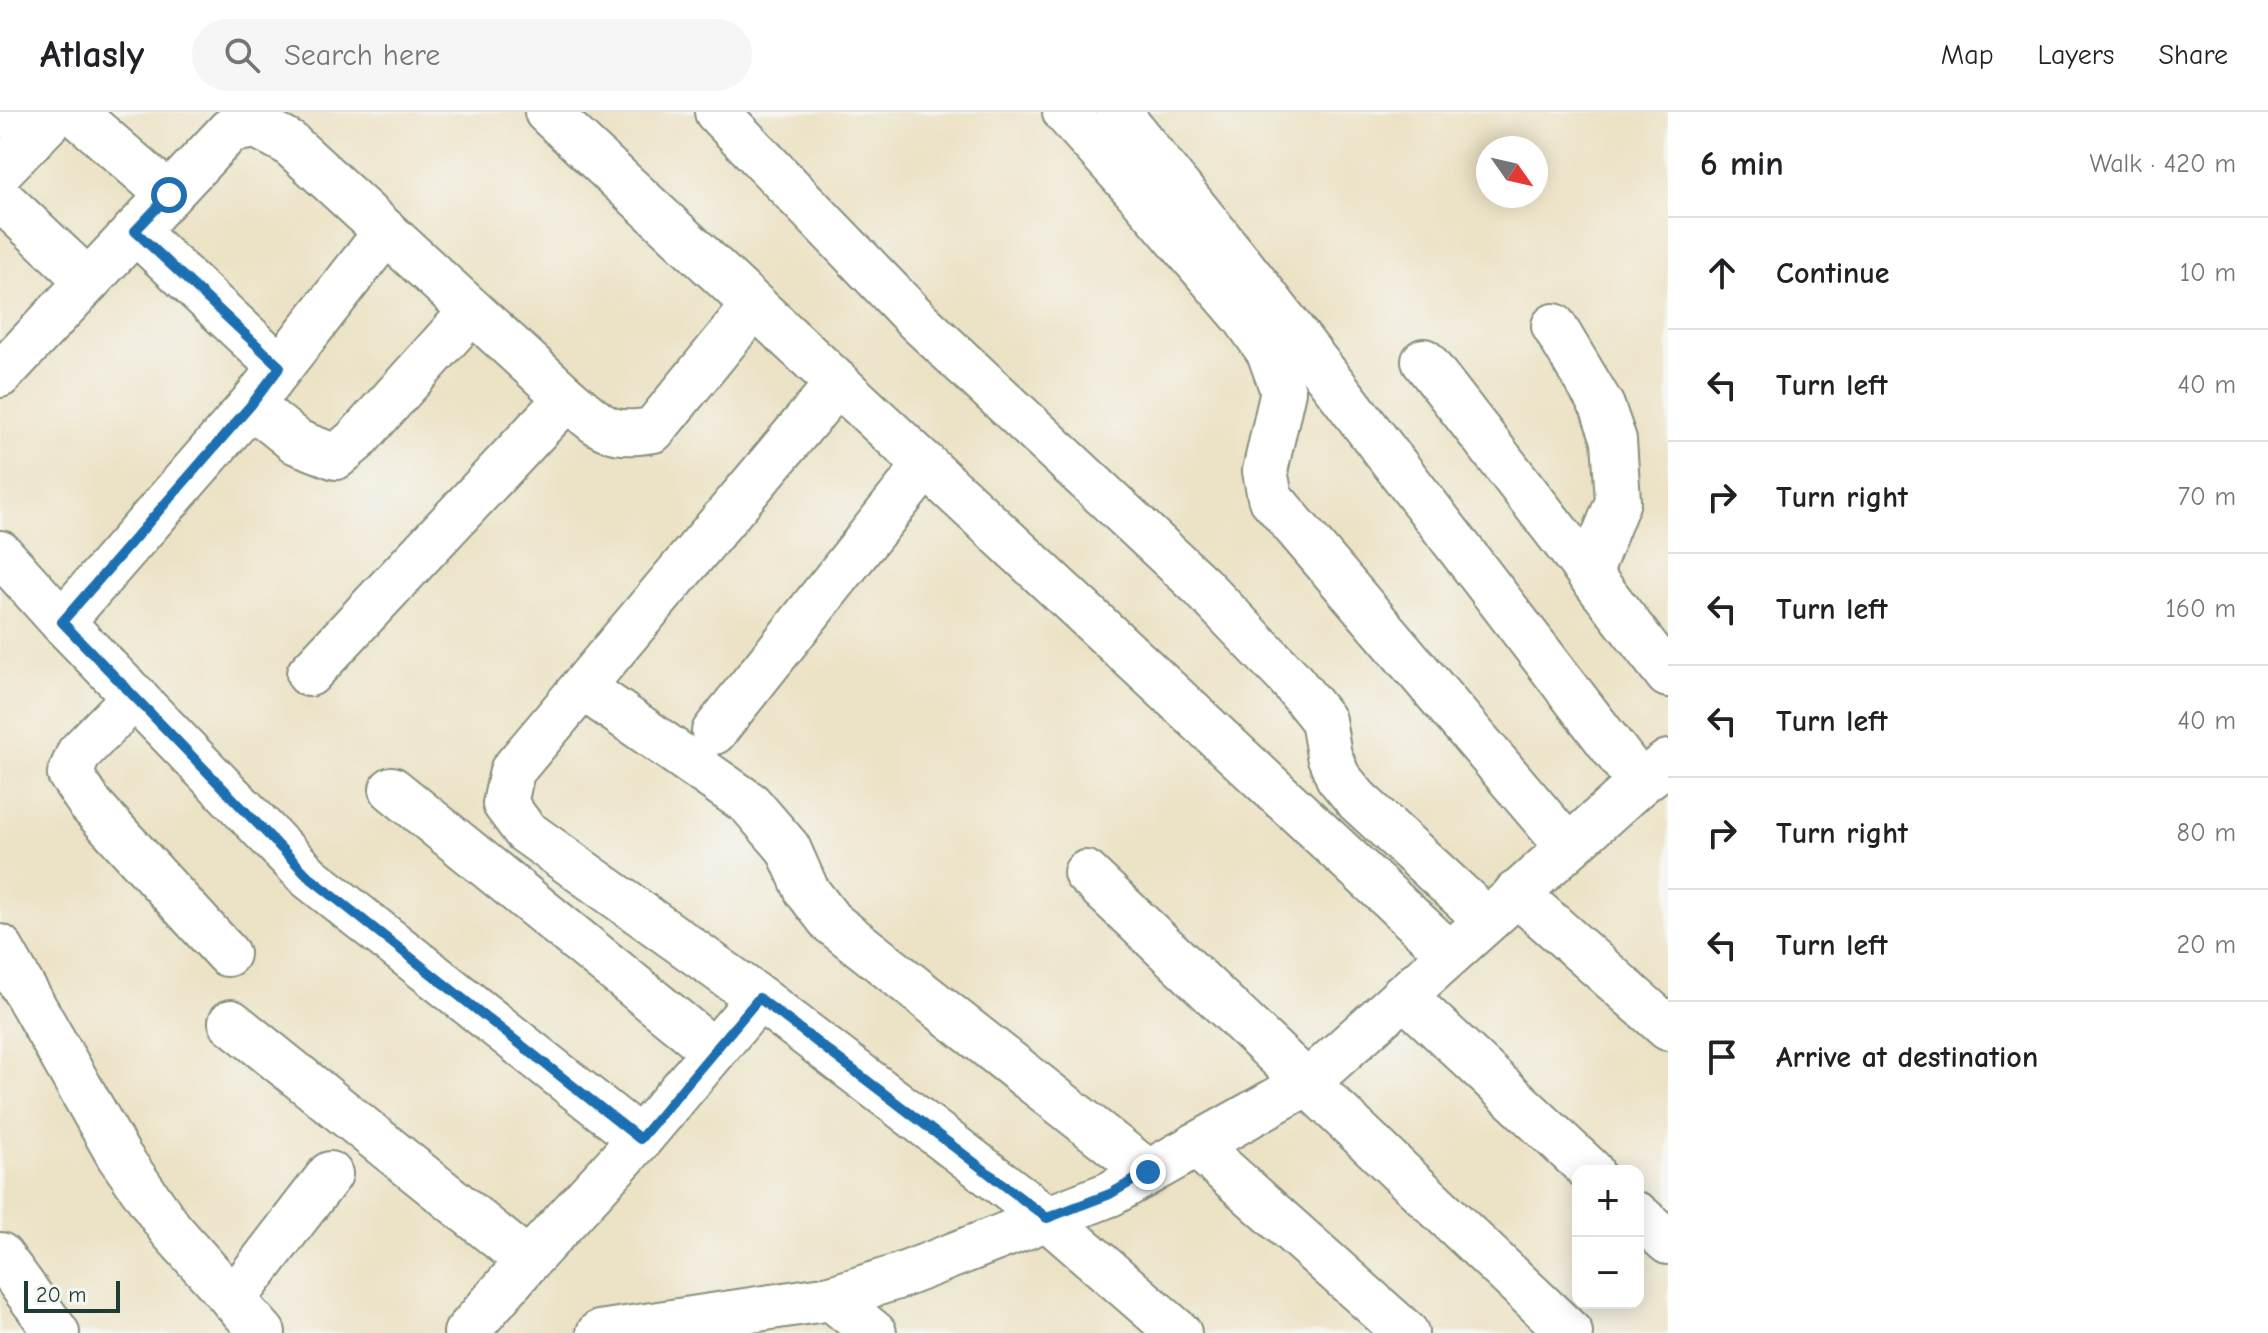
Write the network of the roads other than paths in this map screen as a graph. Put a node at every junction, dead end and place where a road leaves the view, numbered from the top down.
1 (74, 112) edge
2 (547, 112) edge
3 (717, 112) edge
4 (1065, 112) edge
5 (1118, 112) edge
6 (33, 120) edge
7 (0, 171) edge
8 (169, 195) junction
9 (0, 198) edge
10 (135, 231) junction
11 (386, 232) junction
12 (88, 281) junction
13 (754, 306) junction
14 (472, 311) junction
15 (1554, 326) dead end
16 (1424, 361) dead end
17 (280, 367) junction
18 (0, 375) edge
19 (838, 383) junction
20 (567, 398) junction
21 (251, 405) junction
22 (926, 465) junction
23 (0, 554) edge
24 (1589, 574) junction
25 (62, 622) junction
26 (309, 674) dead end
27 (1668, 675) edge
28 (582, 687) junction
29 (135, 696) junction
30 (714, 732) dead end
31 (1654, 772) edge
32 (392, 789) dead end
33 (1568, 847) junction
34 (1086, 873) dead end
35 (1502, 906) junction
36 (0, 947) edge
37 (1449, 953) junction
38 (227, 954) dead end
39 (1403, 995) junction
40 (759, 998) junction
41 (231, 1022) dead end
42 (1668, 1028) edge
43 (714, 1051) junction
44 (1307, 1083) junction
45 (640, 1139) junction
46 (1196, 1145) junction
47 (1585, 1165) edge
48 (1148, 1172) junction
49 (330, 1174) dead end
50 (1047, 1218) junction
51 (1644, 1220) edge
52 (1668, 1242) edge
53 (0, 1255) edge
54 (528, 1261) junction
55 (831, 1298) junction
56 (233, 1300) junction
57 (57, 1333) edge
58 (263, 1333) edge
59 (466, 1333) edge
60 (599, 1333) edge
61 (874, 1333) edge
62 (1179, 1333) edge
63 (1406, 1333) edge
64 (1570, 1333) edge

1 - 8 street
2 - 13 street
3 - 35 street
4 - 33 street
5 - 31 street
6 - 7 street
8 - 10 street
8 - 11 street
9 - 12 street
10 - 12 street
10 - 17 street
11 - 14 street
11 - 17 street
12 - 18 street
13 - 19 street
13 - 20 street
14 - 20 street
14 - 21 street
15 - 24 street
16 - 24 street
17 - 21 street
19 - 22 street
19 - 28 street
20 - 26 street
21 - 25 street
22 - 30 street
22 - 37 street
23 - 25 street
24 - 27 street
25 - 29 street
28 - 40 street
28 - 48 street
29 - 38 street
29 - 45 street
31 - 33 street
32 - 43 street
33 - 35 street
34 - 44 street
35 - 37 street
35 - 42 street
36 - 56 street
37 - 39 street
39 - 44 street
39 - 47 street
40 - 43 street
40 - 50 street
41 - 54 street
43 - 45 street
44 - 46 street
44 - 64 street
45 - 54 street
46 - 48 street
46 - 63 street
48 - 50 street
49 - 56 street
50 - 55 street
50 - 62 street
51 - 52 street
53 - 57 street
54 - 59 street
55 - 60 street
55 - 61 street
56 - 58 street

